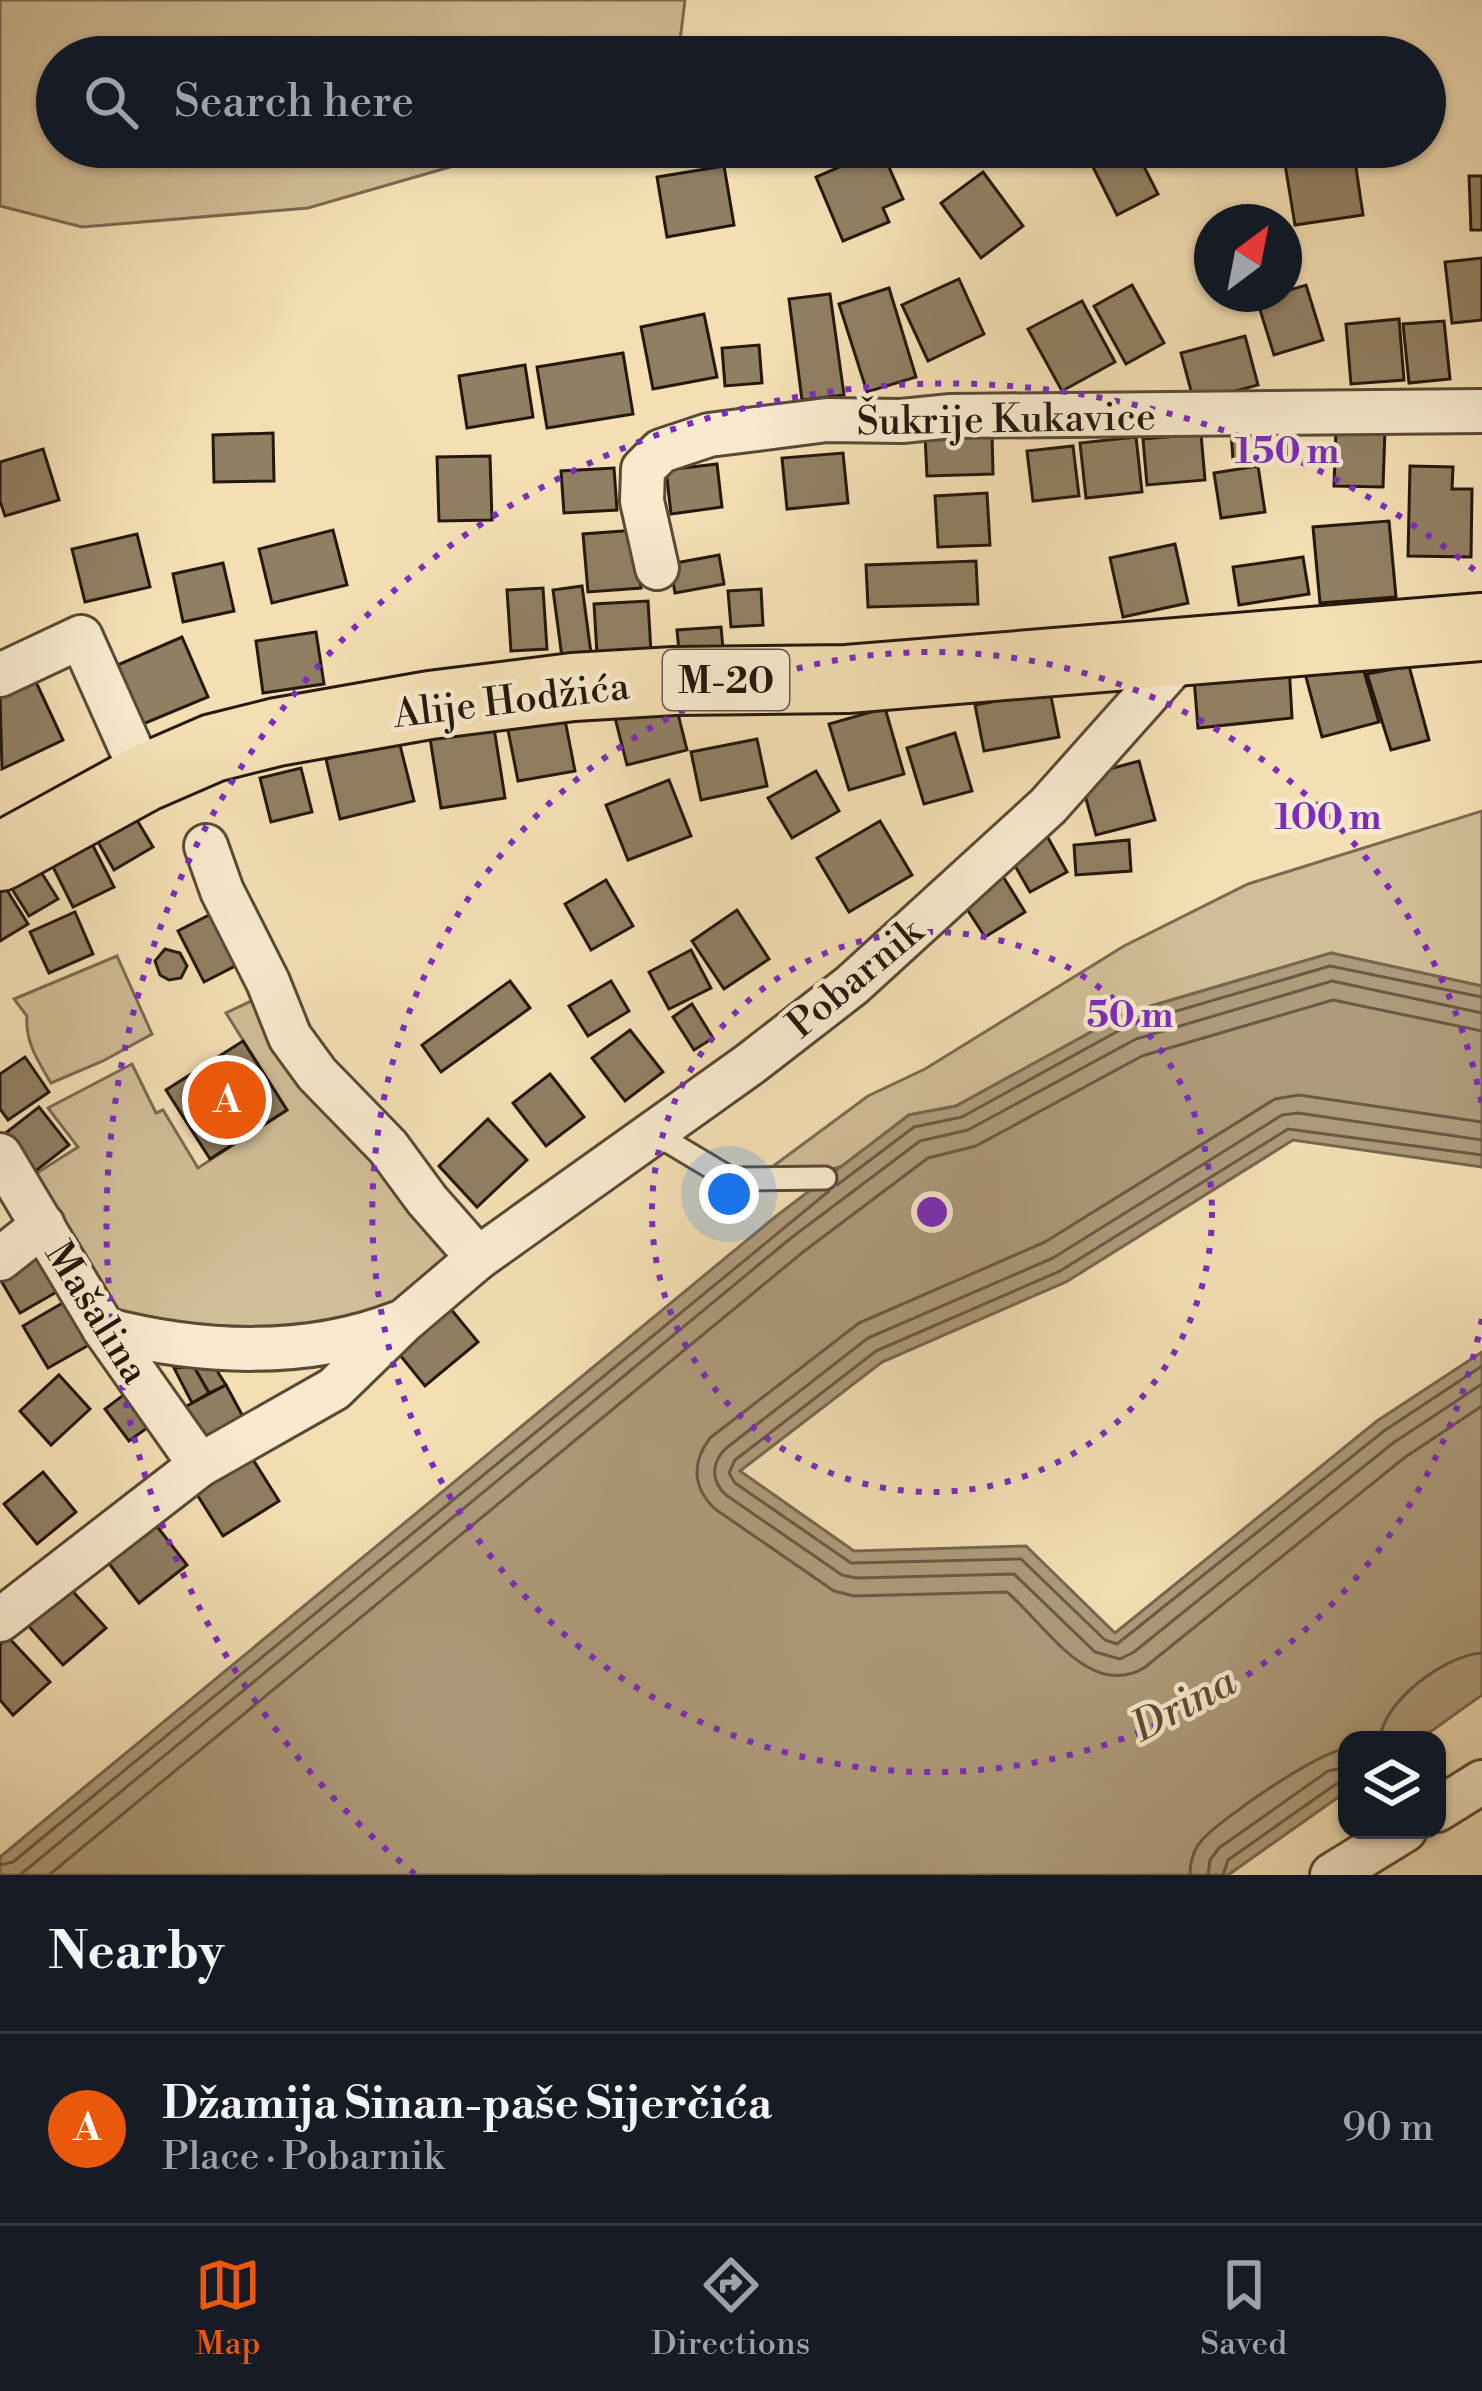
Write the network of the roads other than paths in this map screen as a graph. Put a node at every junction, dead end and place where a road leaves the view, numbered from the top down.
1 (1482, 410) edge
2 (656, 568) dead end
3 (1482, 627) edge
4 (1188, 650) junction
5 (0, 675) edge
6 (144, 778) junction
7 (206, 846) dead end
8 (0, 857) edge
9 (654, 1133) junction
10 (0, 1155) edge
11 (825, 1178) dead end
12 (44, 1225) junction
13 (478, 1258) junction
14 (0, 1259) edge
15 (404, 1321) junction
16 (104, 1330) junction
17 (200, 1465) junction
18 (0, 1620) edge
19 (1482, 1782) edge
20 (1446, 1804) edge
21 (1390, 1839) edge
22 (1332, 1875) edge

1 - 2 street, Šukrije Kukavice
3 - 4 main road, Alije Hodžića / M-20
4 - 6 main road, Alije Hodžića / M-20
4 - 9 street, Pobarnik
5 - 6 street
6 - 8 main road, Alije Hodžića / M-20
7 - 13 street
9 - 11 lane
9 - 13 street, Pobarnik
10 - 12 street, Mašalina
12 - 14 street
12 - 16 street, Mašalina
13 - 15 street, Pobarnik
15 - 16 street, Pobarnik
15 - 17 street, Pobarnik
16 - 17 street, Mašalina
17 - 18 street, Pobarnik
19 - 20 street
21 - 22 street

